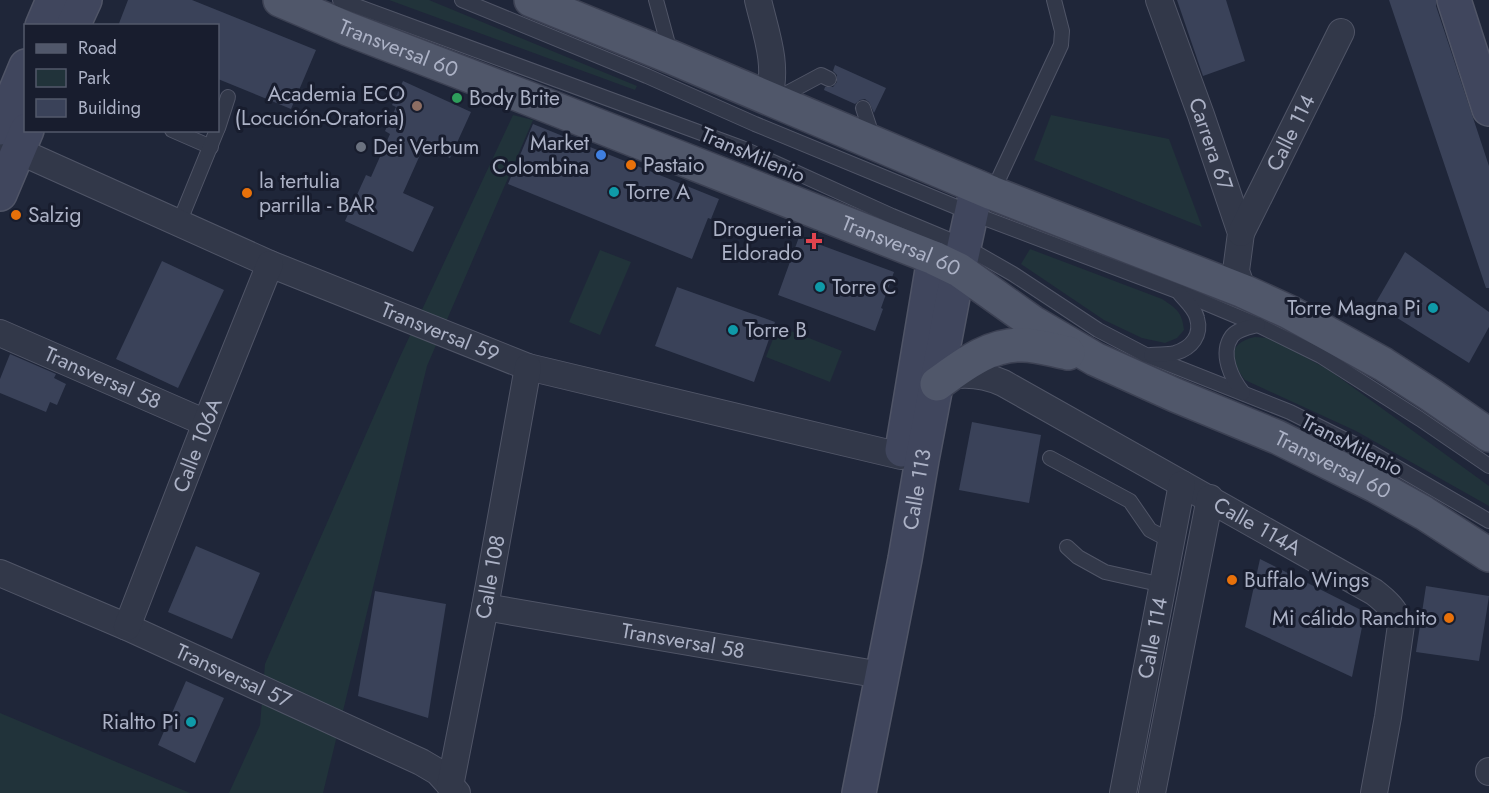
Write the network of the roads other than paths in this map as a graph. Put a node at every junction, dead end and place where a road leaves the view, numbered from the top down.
1 (53, 0) edge
2 (85, 0) edge
3 (280, 0) edge
4 (339, 0) edge
5 (462, 0) edge
6 (531, 0) edge
7 (656, 0) edge
8 (758, 0) edge
9 (1054, 0) edge
10 (1159, 0) edge
11 (1454, 0) edge
12 (43, 24) edge
13 (74, 24) edge
14 (1341, 32) dead end
15 (671, 57) junction
16 (829, 79) dead end
17 (16, 88) edge
18 (228, 97) dead end
19 (771, 99) junction
20 (863, 108) dead end
21 (1489, 109) edge
22 (219, 123) edge
23 (177, 132) edge
24 (216, 132) edge
25 (11, 138) edge
26 (874, 143) junction
27 (211, 147) junction
28 (0, 194) edge
29 (980, 198) junction
30 (179, 223) junction
31 (1240, 233) junction
32 (952, 258) junction
33 (270, 264) junction
34 (1177, 291) junction
35 (1243, 291) junction
36 (1258, 325) junction
37 (0, 333) edge
38 (1146, 355) junction
39 (1095, 358) junction
40 (528, 368) junction
41 (943, 380) junction
42 (1243, 394) junction
43 (206, 423) junction
44 (1489, 435) edge
45 (901, 456) junction
46 (1050, 458) dead end
47 (1489, 465) edge
48 (1182, 484) junction
49 (1210, 498) junction
50 (1489, 521) edge
51 (1171, 542) junction
52 (1067, 547) dead end
53 (1489, 555) edge
54 (0, 573) edge
55 (1163, 585) junction
56 (485, 607) junction
57 (127, 627) junction
58 (871, 673) junction
59 (454, 790) edge
60 (836, 793) edge
61 (859, 793) edge
62 (1123, 793) edge
63 (1152, 793) edge
64 (1374, 793) edge

1 - 12 street
2 - 13 street
3 - 32 main road, Transversal 60
4 - 32 lane, TransMilenio
5 - 29 lane, TransMilenio
6 - 15 main road
7 - 15 lane
8 - 19 street
9 - 29 lane
10 - 31 street, Carrera 67
11 - 21 street
14 - 31 street, Calle 114
15 - 19 main road
16 - 19 lane
17 - 25 street
18 - 22 lane
19 - 26 main road
20 - 26 lane
23 - 27 lane
24 - 27 lane
25 - 28 street
25 - 30 street, Transversal 59
26 - 29 main road
27 - 30 lane
29 - 32 street, Calle 113
29 - 34 lane, TransMilenio
29 - 35 main road
30 - 33 street, Transversal 59
31 - 35 street, Carrera 67
32 - 38 lane, TransMilenio
32 - 39 main road, Transversal 60
32 - 41 street, Calle 113
32 - 45 street, Calle 113
33 - 40 street, Transversal 59
33 - 43 street, Calle 106A
34 - 36 lane, TransMilenio
34 - 38 lane
35 - 44 main road
36 - 42 lane
36 - 47 lane, TransMilenio
37 - 43 street, Transversal 58
38 - 42 lane, TransMilenio
39 - 41 main road
39 - 53 main road, Transversal 60
40 - 45 street, Transversal 59
40 - 56 street, Calle 108
41 - 48 street, Calle 114A
41 - 58 street, Calle 113
42 - 50 lane, TransMilenio
43 - 57 street, Calle 106A
45 - 58 street, Calle 113
46 - 51 lane
48 - 49 street, Calle 114A
48 - 51 street, Calle 114
49 - 63 street, Calle 114
49 - 64 street, Calle 114A
51 - 55 street, Calle 114
52 - 55 lane
54 - 57 street, Transversal 57
55 - 62 street, Calle 114
56 - 58 street, Transversal 58
56 - 59 street, Calle 108
57 - 59 street, Transversal 57
58 - 60 street, Calle 113
58 - 61 street, Calle 113

